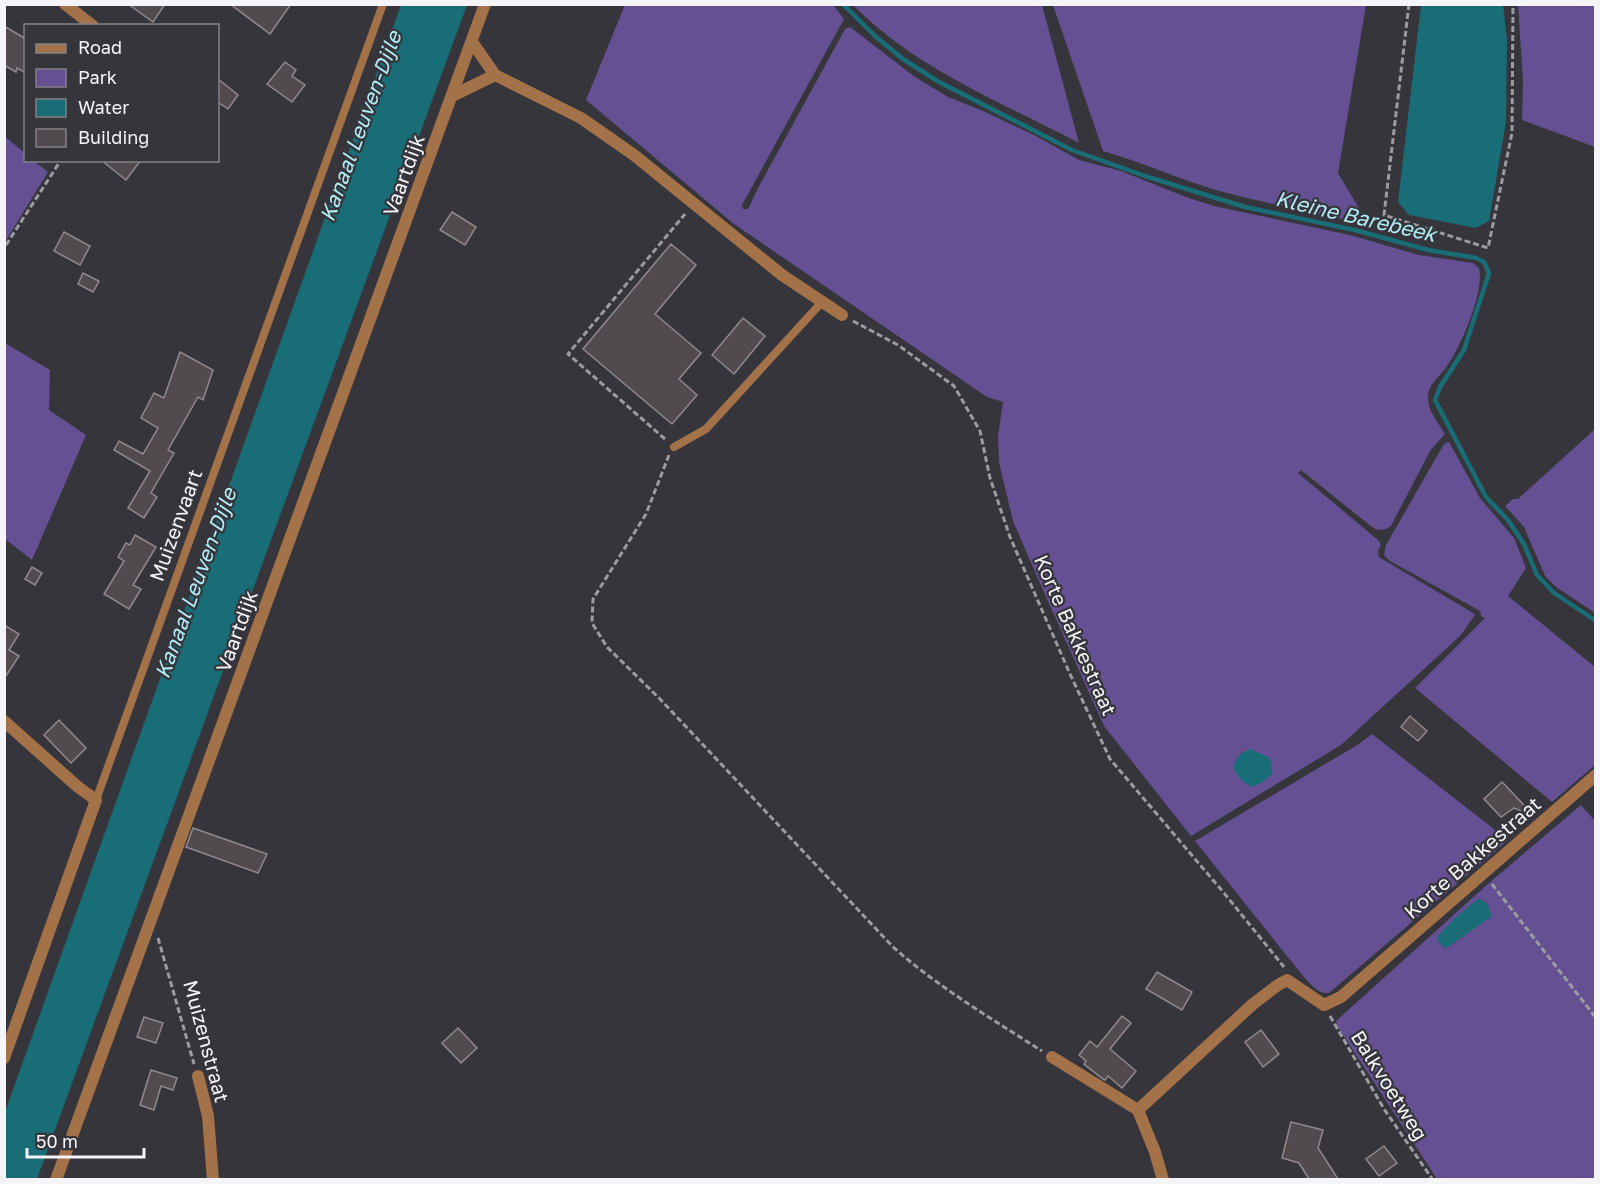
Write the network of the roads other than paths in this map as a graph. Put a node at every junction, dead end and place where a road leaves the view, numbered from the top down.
1 (65, 4) edge
2 (383, 4) edge
3 (485, 4) edge
4 (90, 24) edge
5 (472, 42) junction
6 (495, 75) junction
7 (452, 96) junction
8 (822, 302) junction
9 (842, 315) road end
10 (674, 447) road end
11 (4, 721) edge
12 (1596, 775) edge
13 (96, 800) junction
14 (1052, 1057) road end
15 (4, 1058) edge
16 (198, 1076) road end
17 (1138, 1110) junction
18 (56, 1179) edge
19 (213, 1179) edge
20 (1163, 1179) edge

1 - 4 street
2 - 13 lane, Muizenvaart
3 - 5 street, Vaartdijk
5 - 6 street
5 - 7 street, Vaartdijk
6 - 7 street
6 - 8 street
7 - 18 street, Vaartdijk
8 - 9 street
8 - 10 lane
11 - 13 street
12 - 17 street, Korte Bakkestraat
13 - 15 street, Muizenvaart
14 - 17 street
16 - 19 street, Muizenstraat
17 - 20 street

